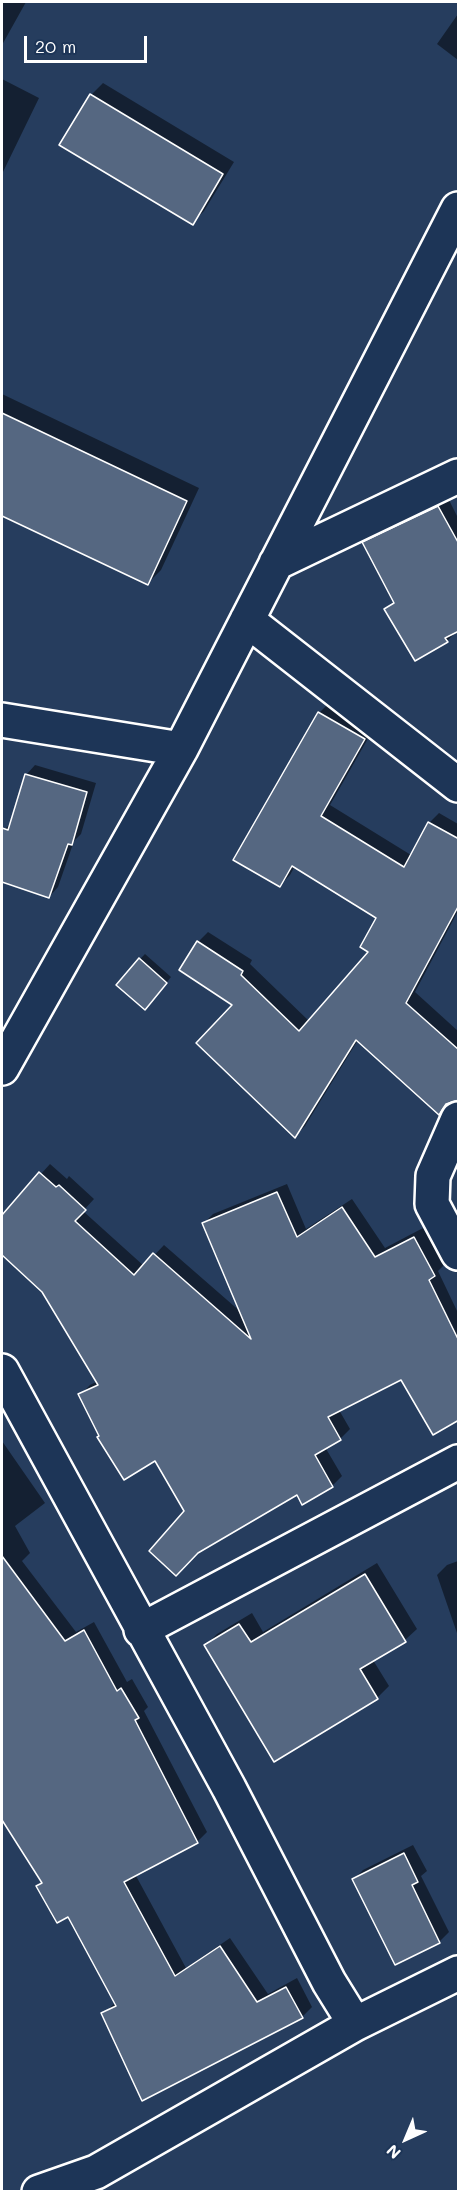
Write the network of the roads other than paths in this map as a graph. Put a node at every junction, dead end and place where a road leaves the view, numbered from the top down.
1 (459, 209) edge
2 (459, 476) edge
3 (276, 564) junction
4 (247, 620) junction
5 (2, 720) edge
6 (181, 749) junction
7 (459, 785) edge
8 (2, 1068) edge
9 (459, 1119) edge
10 (459, 1253) edge
11 (2, 1371) edge
12 (459, 1462) edge
13 (141, 1630) junction
14 (459, 1973) edge
15 (355, 2024) junction
16 (39, 2192) edge

1 - 3 street
2 - 3 street
3 - 4 street
4 - 6 street
4 - 7 street
5 - 6 street
6 - 8 street
9 - 10 street
11 - 13 street
12 - 13 street
13 - 15 street
14 - 15 street
15 - 16 street

